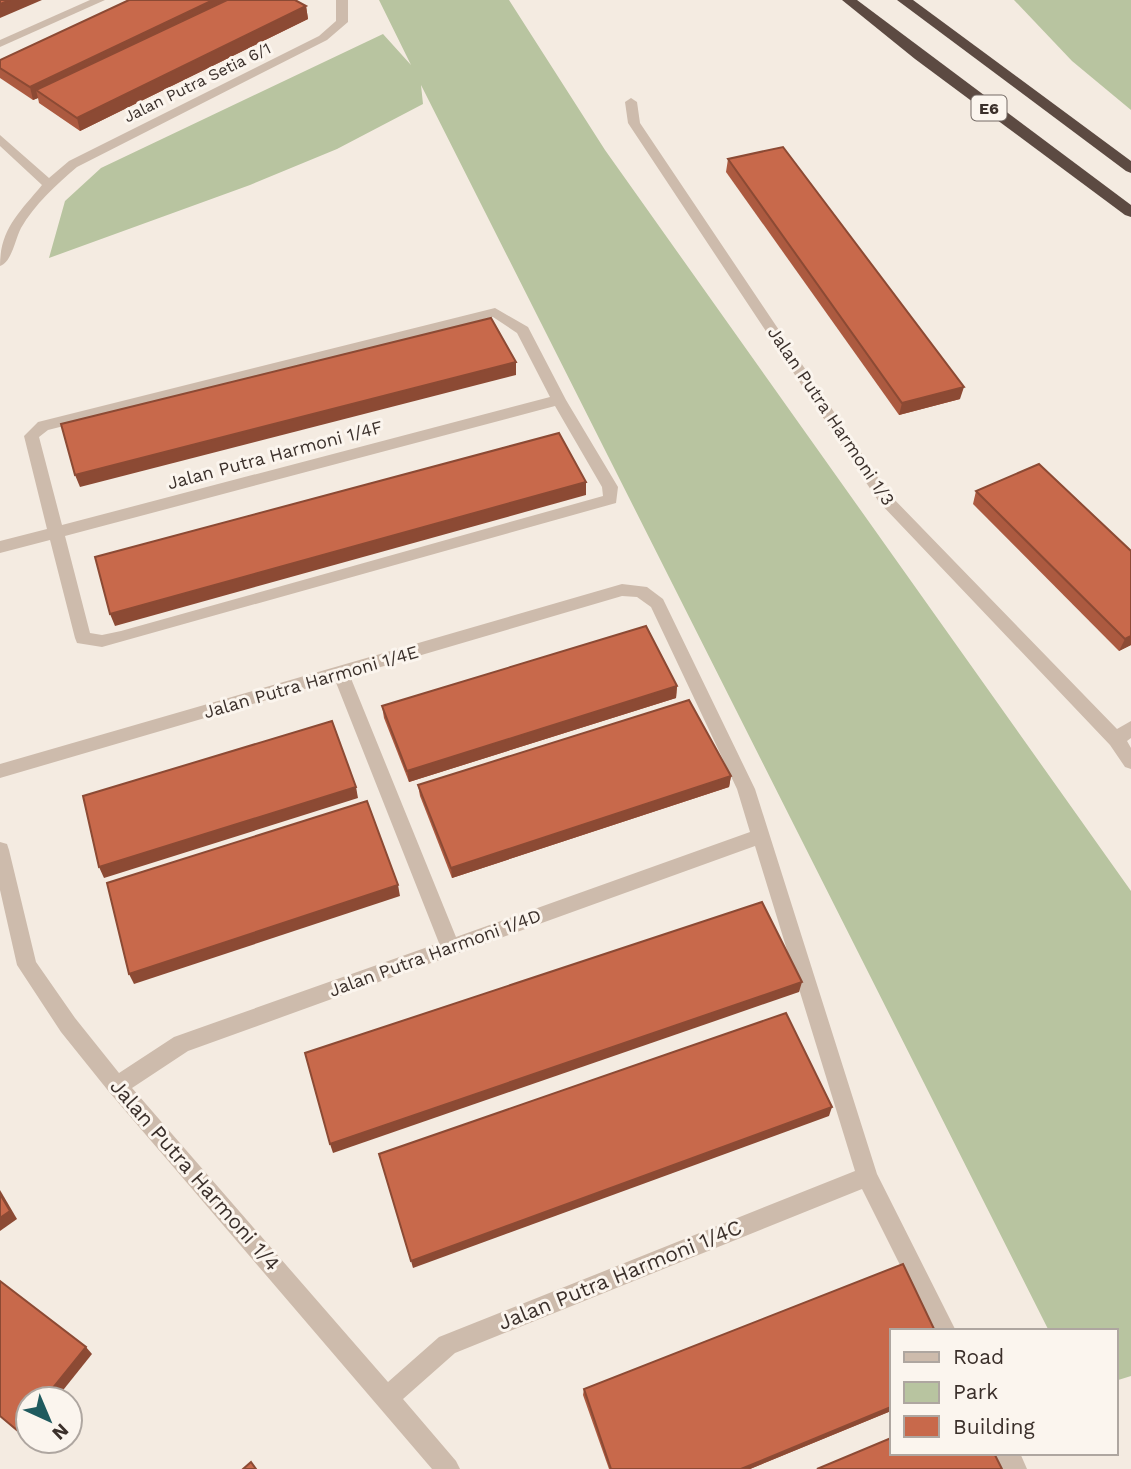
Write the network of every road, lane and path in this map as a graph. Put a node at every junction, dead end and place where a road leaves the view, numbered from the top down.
1 (99, 0) edge
2 (342, 0) edge
3 (849, 0) edge
4 (904, 0) edge
5 (0, 44) edge
6 (631, 102) dead end
7 (0, 139) edge
8 (1131, 168) edge
9 (49, 185) junction
10 (1131, 212) edge
11 (0, 262) edge
12 (559, 400) junction
13 (54, 533) junction
14 (0, 547) edge
15 (341, 674) junction
16 (1131, 728) edge
17 (1116, 740) junction
18 (1131, 762) edge
19 (0, 771) edge
20 (761, 836) junction
21 (0, 850) edge
22 (451, 948) junction
23 (117, 1086) junction
24 (867, 1177) junction
25 (944, 1329) edge
26 (388, 1397) junction
27 (448, 1469) edge

1 - 5 street
2 - 9 street, Jalan Putra Setia 6/1
3 - 10 highway, E6
4 - 8 highway, E6
6 - 17 street, Jalan Putra Harmoni 1/3
7 - 9 street
9 - 11 street
12 - 13 street, Jalan Putra Harmoni 1/4F
12 - 13 street
12 - 13 street
13 - 14 street, Jalan Putra Harmoni 1/4F
15 - 19 street, Jalan Putra Harmoni 1/4E
15 - 20 street, Jalan Putra Harmoni 1/4E
15 - 22 street
16 - 17 street
17 - 18 street, Jalan Putra Harmoni 1/3
20 - 22 street, Jalan Putra Harmoni 1/4D
20 - 24 street
21 - 23 street, Jalan Putra Harmoni 1/4
22 - 23 street, Jalan Putra Harmoni 1/4D
23 - 26 street, Jalan Putra Harmoni 1/4
24 - 25 street
24 - 26 street, Jalan Putra Harmoni 1/4C
26 - 27 street, Jalan Putra Harmoni 1/4

